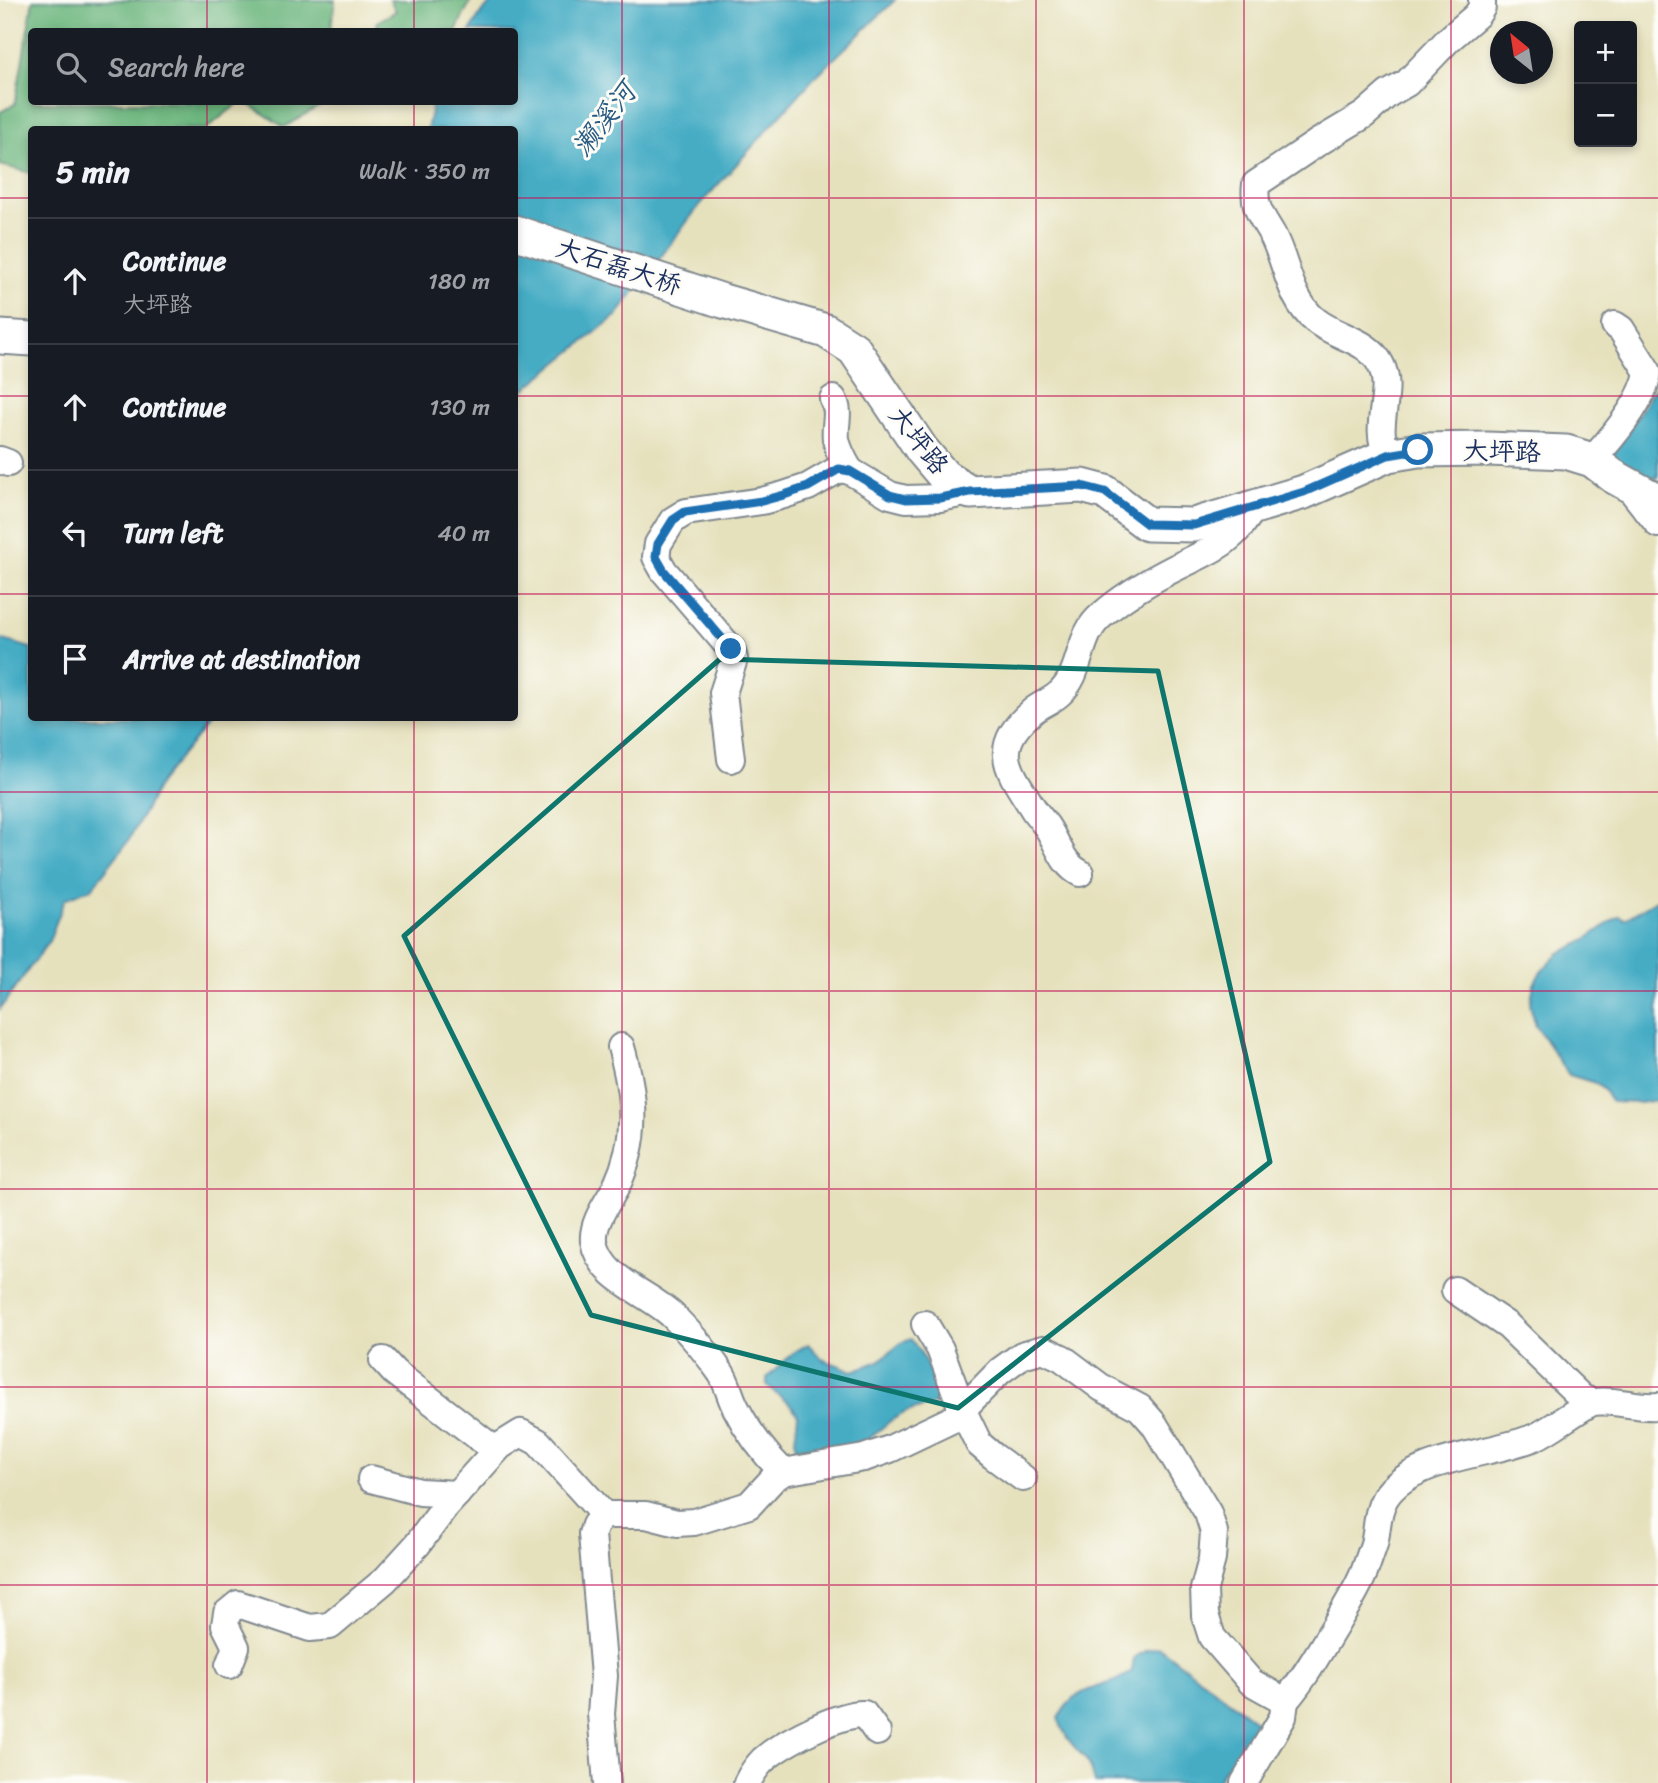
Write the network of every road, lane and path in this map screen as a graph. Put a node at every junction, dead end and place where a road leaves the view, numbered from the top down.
1 (1482, 0) edge
2 (518, 233) edge
3 (723, 301) joint
4 (1615, 325) dead end
5 (833, 399) dead end
6 (1388, 455) junction
7 (1592, 460) junction
8 (850, 471) junction
9 (1627, 484) junction
10 (970, 492) junction
11 (1658, 501) edge
12 (1255, 506) junction
13 (1658, 524) edge
14 (731, 759) dead end
15 (1080, 873) dead end
16 (621, 1047) dead end
17 (1455, 1290) dead end
18 (925, 1324) dead end
19 (383, 1360) dead end
20 (1592, 1402) junction
21 (1658, 1406) edge
22 (962, 1409) junction
23 (495, 1450) junction
24 (783, 1472) junction
25 (1023, 1478) dead end
26 (371, 1479) dead end
27 (457, 1493) junction
28 (604, 1515) junction
29 (229, 1665) dead end
30 (1285, 1701) junction
31 (877, 1732) dead end
32 (607, 1783) edge
33 (747, 1783) edge
34 (1244, 1783) edge

1 - 6 street
2 - 3 main road, 大石磊大桥
3 - 10 main road, 大坪路
4 - 7 street
5 - 8 street
6 - 7 main road, 大坪路
6 - 12 main road, 大坪路
7 - 9 main road, 大坪路
8 - 10 street
8 - 14 street
9 - 11 main road, 大坪路
9 - 13 street
10 - 12 main road, 大坪路
12 - 15 street
16 - 24 street
17 - 20 street
18 - 22 street
19 - 23 street
20 - 21 street
20 - 30 street
22 - 24 street
22 - 25 street
22 - 30 street
23 - 27 street
23 - 28 street
24 - 28 street
26 - 27 street
27 - 29 street
28 - 32 street
30 - 34 street
31 - 33 street

